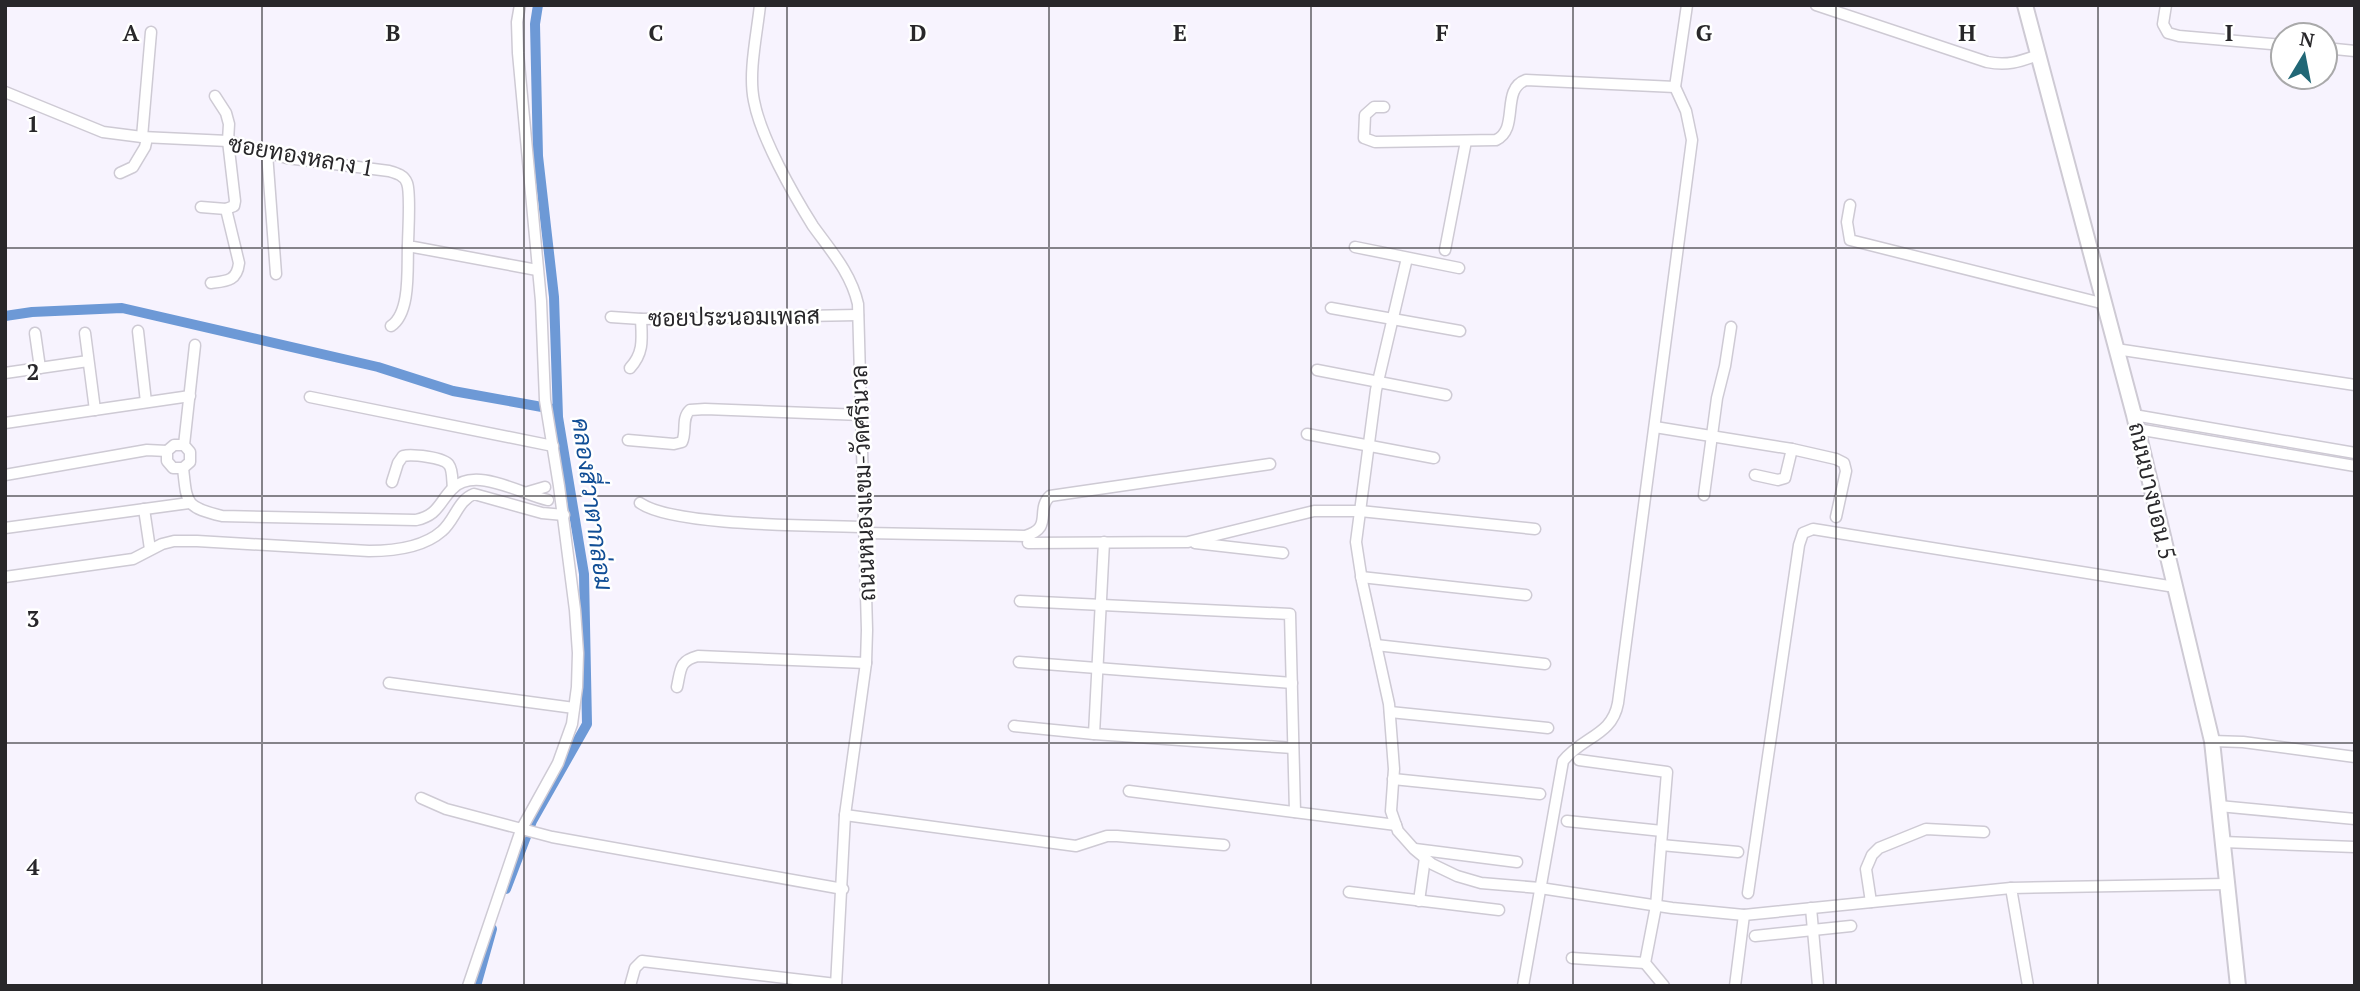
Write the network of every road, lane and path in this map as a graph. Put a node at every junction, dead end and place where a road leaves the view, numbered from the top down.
1 (520, 5) edge
2 (760, 5) edge
3 (1687, 5) edge
4 (1816, 5) edge
5 (2025, 5) edge
6 (2166, 5) edge
7 (151, 32) dead end
8 (2269, 44) edge
9 (2038, 55) junction
10 (1676, 83) junction
11 (5, 92) edge
12 (215, 96) dead end
13 (1384, 107) dead end
14 (145, 138) junction
15 (228, 141) junction
16 (1466, 141) junction
17 (267, 153) junction
18 (120, 173) dead end
19 (1850, 205) dead end
20 (201, 207) dead end
21 (226, 209) junction
22 (408, 246) junction
23 (1355, 247) dead end
24 (1445, 250) dead end
25 (1407, 258) junction
26 (1460, 268) dead end
27 (537, 270) junction
28 (276, 274) dead end
29 (211, 283) dead end
30 (2105, 304) junction
31 (1331, 308) dead end
32 (858, 315) junction
33 (611, 317) dead end
34 (641, 319) junction
35 (1392, 319) junction
36 (391, 326) dead end
37 (1731, 327) dead end
38 (138, 331) dead end
39 (1460, 331) dead end
40 (85, 332) dead end
41 (35, 333) dead end
42 (195, 345) dead end
43 (2116, 349) junction
44 (88, 361) junction
45 (40, 368) junction
46 (630, 368) dead end
47 (1317, 370) dead end
48 (5, 373) edge
49 (1378, 381) junction
50 (2355, 386) edge
51 (1446, 395) dead end
52 (190, 396) junction
53 (310, 397) dead end
54 (146, 402) junction
55 (95, 410) junction
56 (862, 415) junction
57 (2136, 422) junction
58 (5, 424) edge
59 (1655, 427) junction
60 (1307, 434) dead end
61 (2244, 434) junction
62 (1713, 435) junction
63 (628, 440) dead end
64 (184, 445) junction
65 (1369, 445) junction
66 (553, 446) junction
67 (2242, 446) junction
68 (1792, 449) junction
69 (167, 451) junction
70 (2351, 453) edge
71 (1434, 458) dead end
72 (1270, 464) dead end
73 (2350, 465) edge
74 (183, 468) junction
75 (5, 475) edge
76 (1755, 475) dead end
77 (392, 482) dead end
78 (552, 486) junction
79 (453, 488) junction
80 (528, 492) junction
81 (1704, 495) dead end
82 (554, 500) junction
83 (189, 503) junction
84 (640, 503) dead end
85 (144, 509) junction
86 (1360, 511) junction
87 (564, 515) junction
88 (1834, 524) junction
89 (5, 528) edge
90 (1535, 529) dead end
91 (865, 530) junction
92 (1104, 542) junction
93 (1188, 542) junction
94 (1028, 543) dead end
95 (150, 549) junction
96 (1283, 553) dead end
97 (5, 577) edge
98 (1361, 577) junction
99 (2175, 587) junction
100 (1526, 595) dead end
101 (1020, 601) dead end
102 (1100, 605) junction
103 (1376, 645) junction
104 (1019, 662) dead end
105 (866, 663) junction
106 (1545, 664) dead end
107 (1097, 669) junction
108 (389, 683) dead end
109 (1292, 683) junction
110 (677, 687) dead end
111 (574, 708) junction
112 (1390, 712) junction
113 (1014, 726) dead end
114 (1548, 728) dead end
115 (1094, 734) junction
116 (2212, 741) junction
117 (1293, 748) junction
118 (2355, 757) edge
119 (1579, 760) dead end
120 (1394, 779) junction
121 (1129, 791) dead end
122 (1539, 794) dead end
123 (421, 798) dead end
124 (2219, 806) junction
125 (1295, 812) junction
126 (845, 815) junction
127 (2355, 819) edge
128 (1567, 821) dead end
129 (1396, 825) junction
130 (527, 831) junction
131 (1662, 831) junction
132 (1984, 832) dead end
133 (2223, 842) junction
134 (1224, 845) dead end
135 (1661, 845) junction
136 (2355, 847) edge
137 (1414, 849) junction
138 (1738, 852) dead end
139 (1425, 858) junction
140 (1517, 862) dead end
141 (2227, 884) junction
142 (1539, 888) junction
143 (2011, 888) junction
144 (843, 889) junction
145 (1349, 892) dead end
146 (1748, 893) dead end
147 (1419, 901) junction
148 (1871, 902) junction
149 (1656, 906) junction
150 (1811, 908) junction
151 (1499, 910) dead end
152 (1744, 915) junction
153 (1851, 926) dead end
154 (1813, 930) junction
155 (1755, 936) dead end
156 (1572, 958) dead end
157 (1645, 963) junction
158 (836, 985) edge
159 (468, 986) edge
160 (630, 986) edge
161 (1523, 986) edge
162 (1664, 986) edge
163 (1735, 986) edge
164 (1818, 986) edge
165 (2028, 986) edge
166 (2238, 986) edge

1 - 27 street
2 - 32 street, ถนนหนองแขม-วัดศรีนวล
3 - 10 street
4 - 9 street
5 - 9 main road, ถนนบางบอน 5
6 - 8 street
7 - 14 street
9 - 30 main road, ถนนบางบอน 5
10 - 16 street
10 - 59 street
11 - 14 street, ซอยทองหลาง 1
12 - 15 street
13 - 16 street
14 - 15 street, ซอยทองหลาง 1
14 - 18 street
15 - 17 street, ซอยทองหลาง 1
15 - 21 street
16 - 24 street
17 - 22 street, ซอยทองหลาง 1
17 - 28 street
19 - 30 street
20 - 21 street
21 - 29 street
22 - 27 street
22 - 36 street, ซอยทองหลาง 1
23 - 25 street
25 - 26 street
25 - 35 street
27 - 66 street
30 - 43 main road, ถนนบางบอน 5
31 - 35 street
32 - 34 street, ซอยประนอมเพลส
32 - 56 street, ถนนหนองแขม-วัดศรีนวล
33 - 34 street, ซอยประนอมเพลส
34 - 46 street
35 - 39 street
35 - 49 street
37 - 62 street
38 - 54 street
40 - 44 street
41 - 45 street
42 - 52 street
43 - 50 street
43 - 57 main road, ถนนบางบอน 5
44 - 45 street
44 - 55 street
45 - 48 street
47 - 49 street
49 - 51 street
49 - 65 street
52 - 54 street
52 - 64 street
53 - 66 street
54 - 55 street
55 - 58 street
56 - 63 street
56 - 91 street, ถนนหนองแขม-วัดศรีนวล
57 - 61 street
57 - 67 street
57 - 99 main road, ถนนบางบอน 5
59 - 62 street
59 - 142 street
60 - 65 street
61 - 67 street
61 - 70 street
62 - 68 street
62 - 81 street
64 - 69 street
64 - 74 street
65 - 71 street
65 - 86 street
66 - 78 street
67 - 73 street
68 - 76 street
68 - 88 street
69 - 74 street
69 - 75 street
70 - 73 street
72 - 91 street
74 - 83 street
77 - 79 street
78 - 80 street
78 - 82 street
79 - 80 street
79 - 83 street
80 - 82 street
82 - 87 street
83 - 85 street
84 - 91 street
85 - 89 street
85 - 95 street
86 - 90 street
86 - 93 street
86 - 98 street
87 - 95 street
87 - 111 street
88 - 99 street
88 - 146 street
91 - 105 street, ถนนหนองแขม-วัดศรีนวล
92 - 93 street
92 - 94 street
92 - 102 street
93 - 96 street
95 - 97 street
98 - 100 street
98 - 103 street
99 - 116 main road, ถนนบางบอน 5
101 - 102 street
102 - 107 street
102 - 109 street
103 - 106 street
103 - 112 street
104 - 107 street
105 - 110 street
105 - 126 street, ถนนหนองแขม-วัดศรีนวล
107 - 109 street
107 - 115 street
108 - 111 street
109 - 117 street
111 - 130 street
112 - 114 street
112 - 120 street
113 - 115 street
115 - 117 street
116 - 118 street
116 - 124 main road, ถนนบางบอน 5
117 - 125 street
119 - 131 street
120 - 122 street
120 - 129 street
121 - 125 street
123 - 130 street
124 - 127 street
124 - 133 main road, ถนนบางบอน 5
125 - 129 street
126 - 134 street
126 - 144 street, ถนนหนองแขม-วัดศรีนวล
128 - 131 street
129 - 137 street
130 - 144 street
130 - 159 street
131 - 135 street
132 - 148 street
133 - 136 street
133 - 141 main road, ถนนบางบอน 5
135 - 138 street
135 - 149 street
137 - 139 street
137 - 140 street
139 - 142 street
139 - 147 street
141 - 143 street
141 - 166 main road, ถนนบางบอน 5
142 - 149 street
142 - 161 street
143 - 148 street
143 - 165 street
144 - 158 street, ถนนหนองแขม-วัดศรีนวล
145 - 147 street
147 - 151 street
148 - 150 street
149 - 152 street
149 - 157 street
150 - 152 street
150 - 154 street
152 - 163 street
153 - 154 street
154 - 155 street
154 - 164 street
156 - 157 street
157 - 162 street
158 - 160 street

